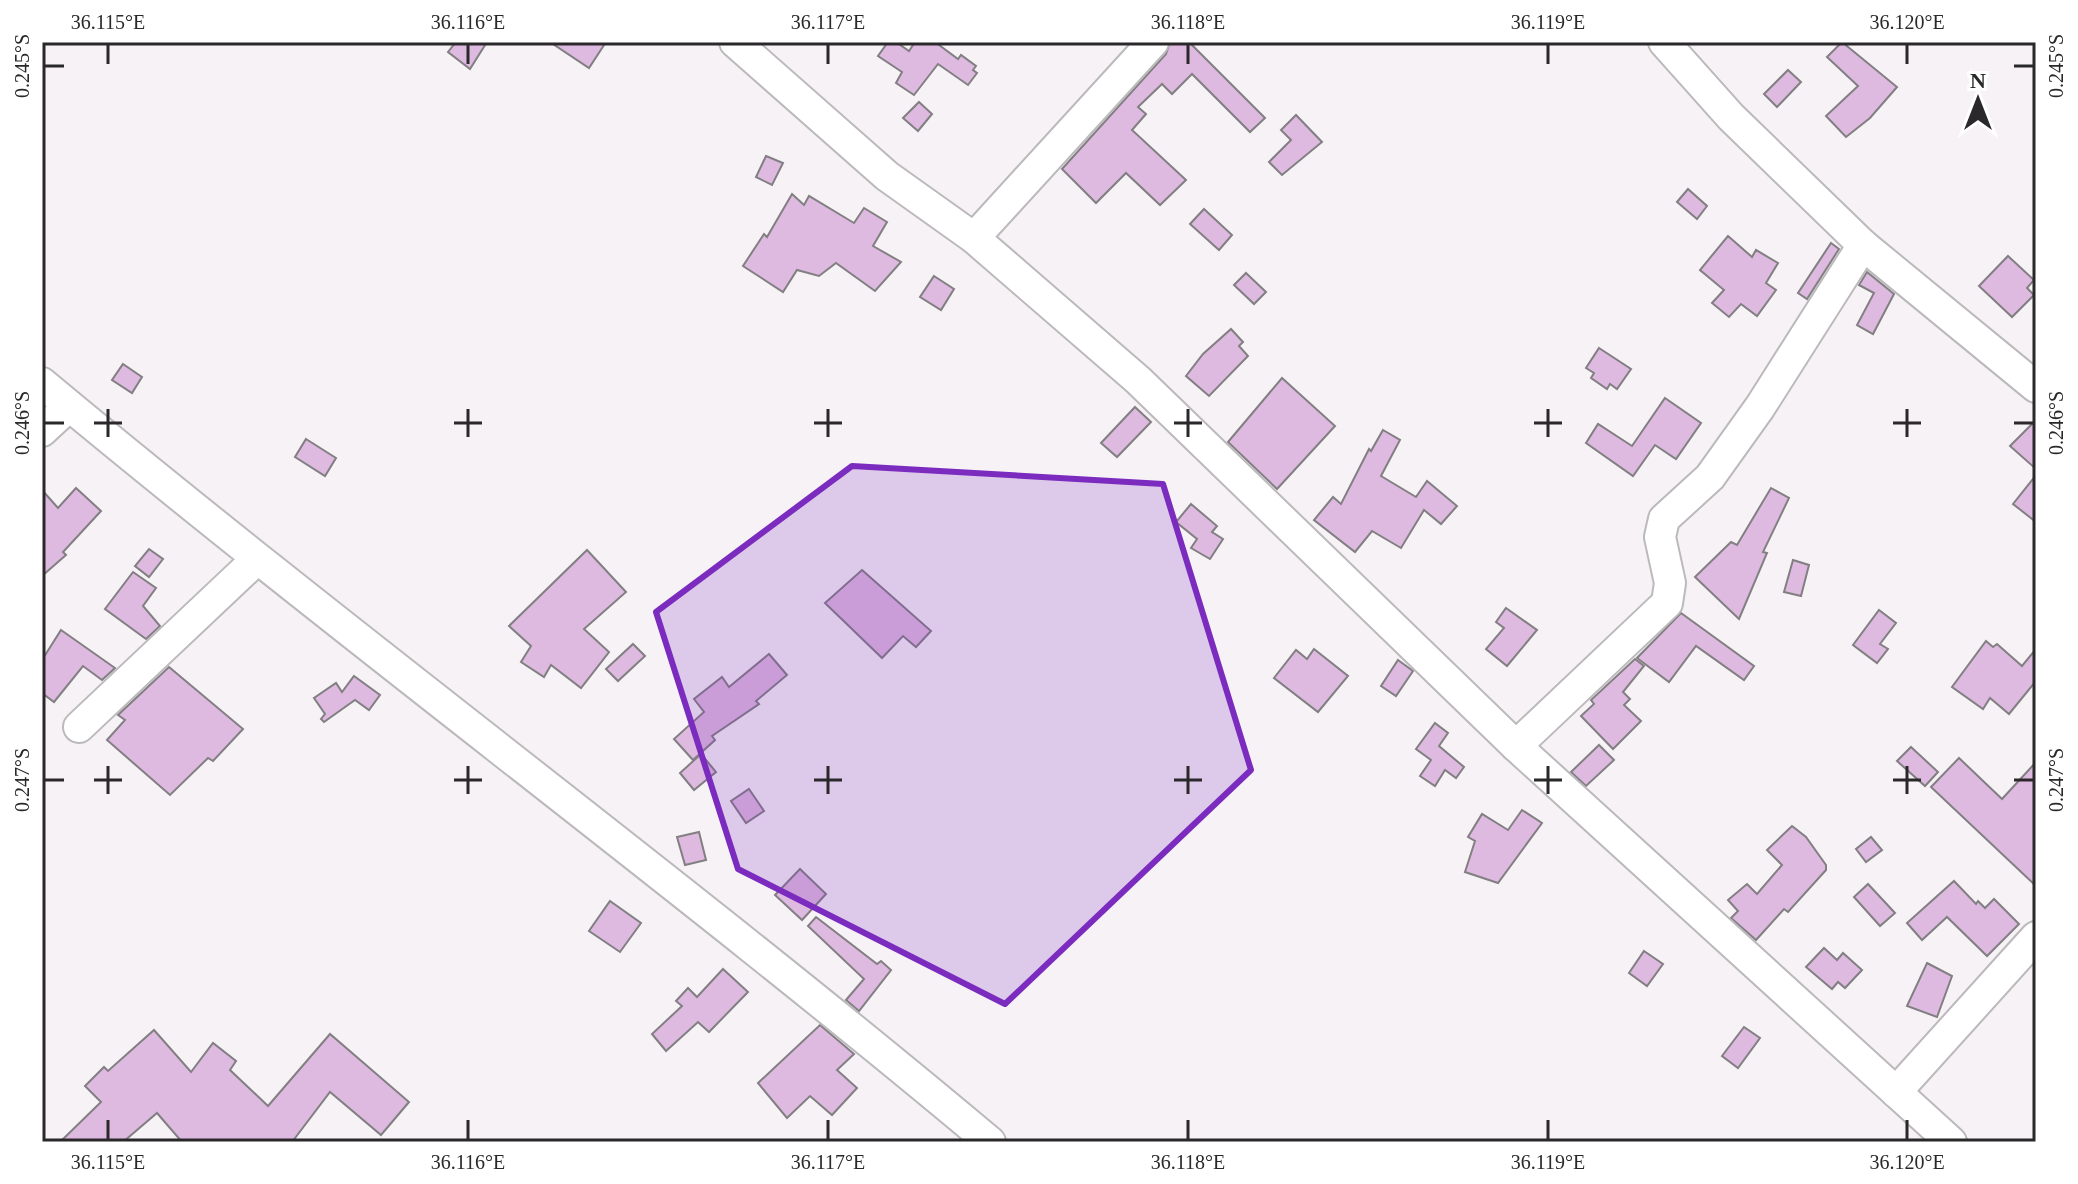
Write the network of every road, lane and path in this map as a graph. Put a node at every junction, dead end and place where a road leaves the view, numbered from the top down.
1 (735, 42) edge
2 (1153, 42) edge
3 (1664, 42) edge
4 (974, 238) junction
5 (1863, 245) junction
6 (42, 383) edge
7 (2036, 387) edge
8 (69, 406) junction
9 (42, 431) edge
10 (256, 560) junction
11 (79, 727) dead end
12 (1516, 746) junction
13 (2036, 937) edge
14 (1896, 1092) junction
15 (990, 1142) edge
16 (1951, 1142) edge

1 - 4 street
2 - 4 street
3 - 5 street
4 - 12 street
5 - 7 street
5 - 12 street
6 - 8 street
8 - 9 street
8 - 10 street
10 - 11 street
10 - 15 street
12 - 14 street
13 - 14 street
14 - 16 street

